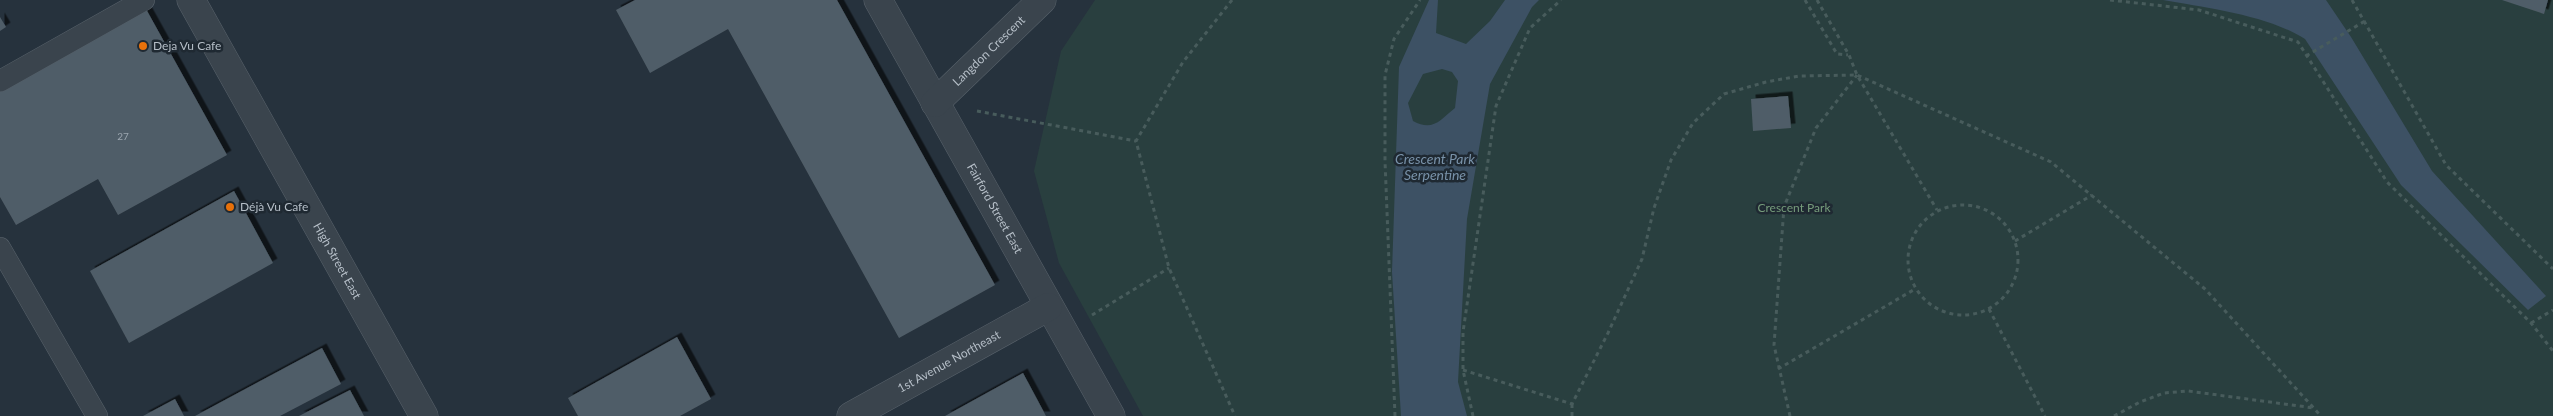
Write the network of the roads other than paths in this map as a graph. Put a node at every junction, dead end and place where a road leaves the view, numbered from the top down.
1 (144, 0) edge
2 (191, 0) edge
3 (878, 0) edge
4 (1042, 0) edge
5 (0, 80) edge
6 (935, 103) junction
7 (0, 248) edge
8 (1048, 306) junction
9 (97, 416) edge
10 (424, 416) edge
11 (851, 416) edge
12 (1111, 416) edge

1 - 5 lane
2 - 10 street, High Street East
3 - 6 street, Fairford Street East
4 - 6 street, Langdon Crescent
6 - 8 street, Fairford Street East
7 - 9 lane
8 - 11 street, 1st Avenue Northeast
8 - 12 street, Fairford Street East

